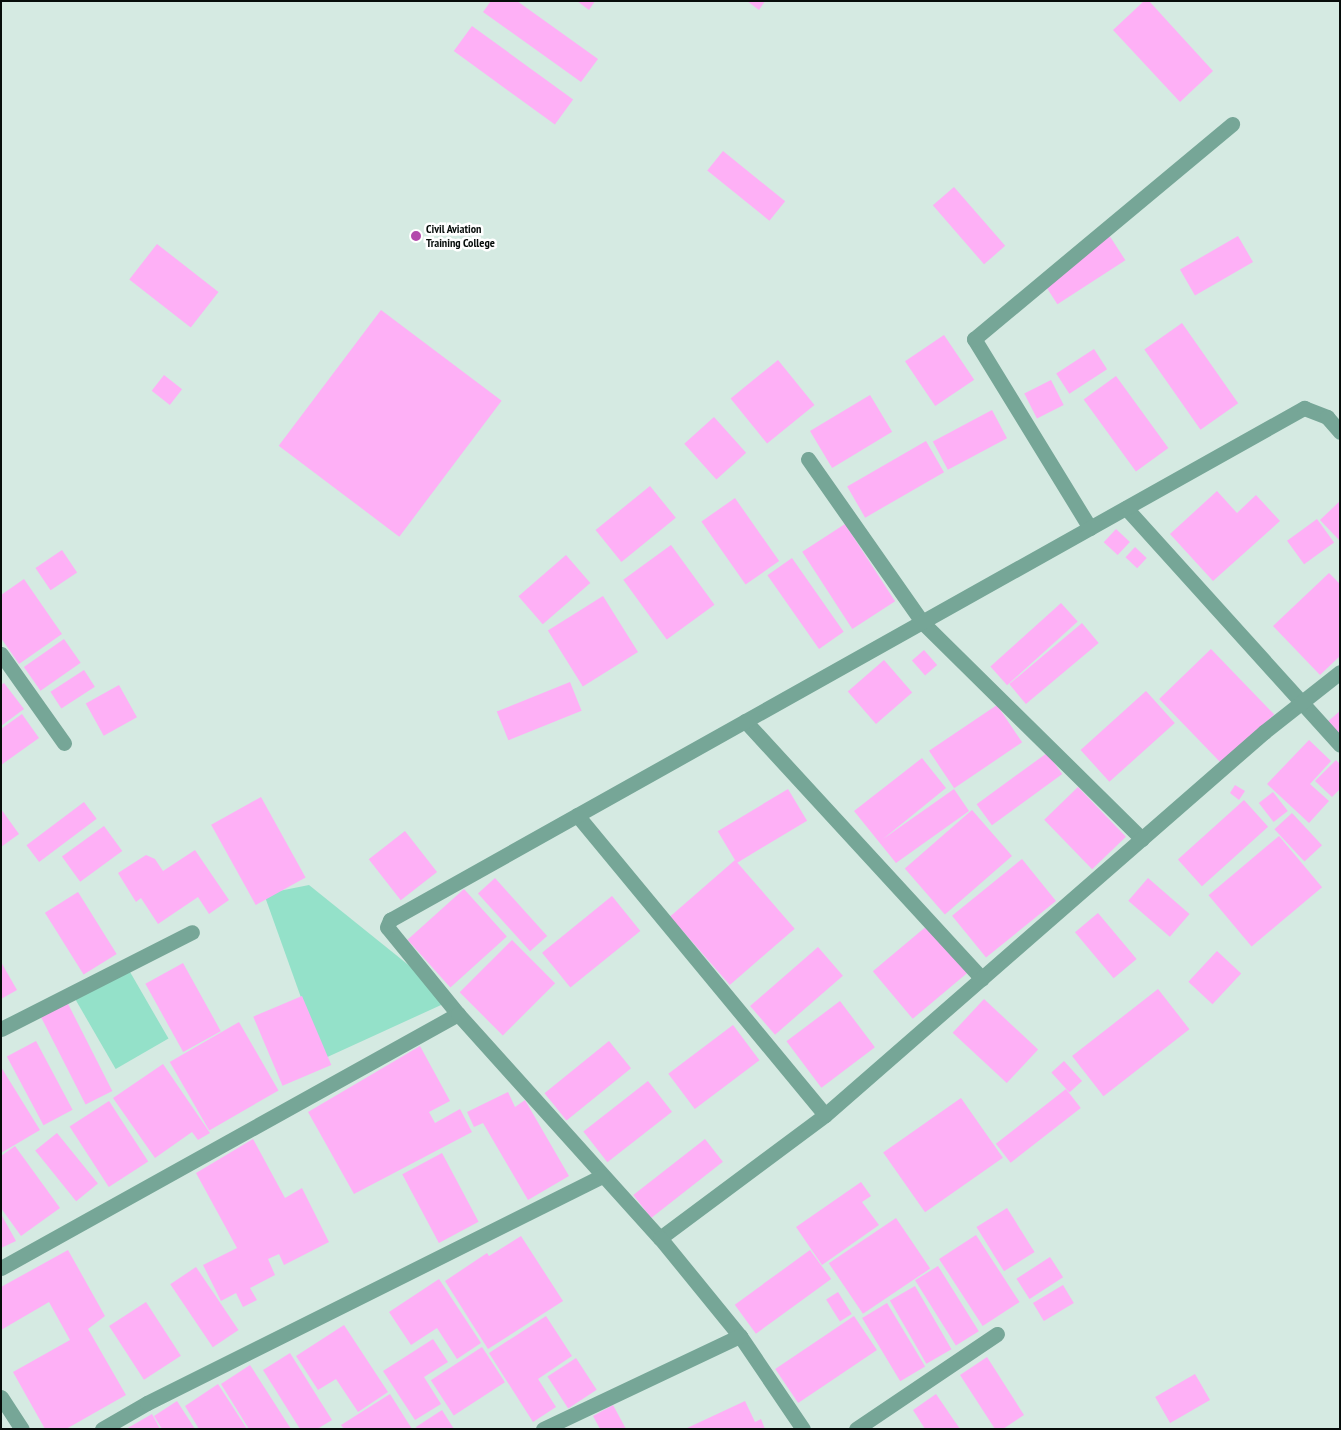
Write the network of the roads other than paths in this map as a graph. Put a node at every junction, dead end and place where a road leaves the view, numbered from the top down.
1 (1232, 124) dead end
2 (1340, 432) edge
3 (808, 459) dead end
4 (1126, 508) junction
5 (1090, 528) junction
6 (922, 622) junction
7 (1, 654) edge
8 (1340, 672) edge
9 (1301, 702) junction
10 (745, 721) junction
11 (64, 743) dead end
12 (1340, 744) edge
13 (577, 815) junction
14 (1142, 839) junction
15 (192, 932) dead end
16 (982, 979) junction
17 (458, 1014) junction
18 (1, 1029) edge
19 (825, 1115) junction
20 (602, 1176) junction
21 (660, 1238) junction
22 (1, 1268) edge
23 (997, 1334) dead end
24 (740, 1336) junction
25 (1, 1397) edge
26 (22, 1429) edge
27 (102, 1429) edge
28 (543, 1429) edge
29 (803, 1429) edge
30 (856, 1429) edge

1 - 5 street
2 - 4 street
3 - 6 street
4 - 5 street
4 - 9 street
5 - 6 street
6 - 10 street
6 - 14 street
7 - 11 street
8 - 9 street
9 - 12 street
9 - 14 street
10 - 13 street
10 - 16 street
13 - 17 street
13 - 19 street
14 - 16 street
15 - 18 street
16 - 19 street
17 - 20 street
17 - 22 street
19 - 21 street
20 - 21 street
20 - 27 street
21 - 24 street
23 - 30 street
24 - 28 street
24 - 29 street
25 - 26 street

